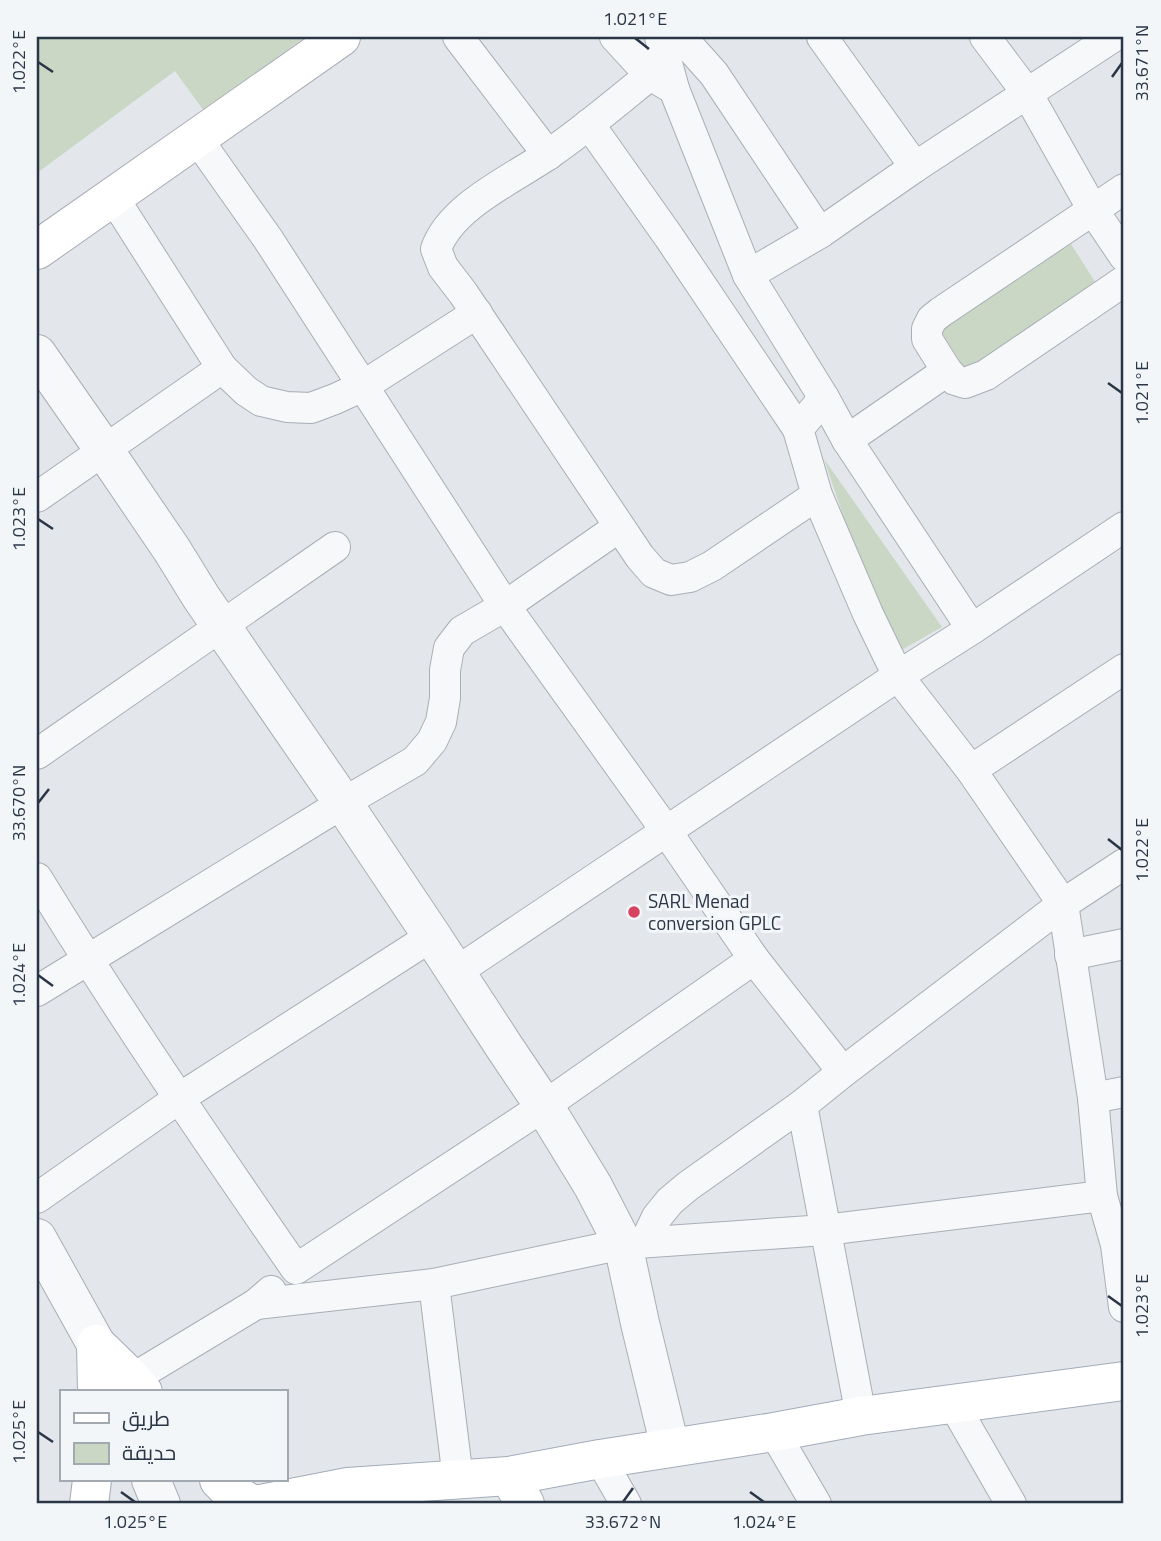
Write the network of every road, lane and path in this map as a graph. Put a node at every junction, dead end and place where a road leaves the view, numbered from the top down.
1 (341, 37) edge
2 (458, 37) edge
3 (615, 37) edge
4 (660, 37) edge
5 (681, 37) edge
6 (822, 37) edge
7 (985, 37) edge
8 (1113, 37) edge
9 (662, 82) junction
10 (1027, 93) junction
11 (589, 124) junction
12 (196, 137) junction
13 (548, 155) junction
14 (915, 167) junction
15 (1124, 189) edge
16 (113, 197) junction
17 (1093, 210) junction
18 (820, 233) junction
19 (37, 250) edge
20 (1124, 256) edge
21 (748, 275) junction
22 (1124, 281) edge
23 (477, 313) junction
24 (37, 354) edge
25 (222, 368) junction
26 (947, 371) junction
27 (363, 386) junction
28 (824, 398) junction
29 (798, 429) junction
30 (847, 440) junction
31 (104, 450) junction
32 (817, 495) junction
33 (37, 497) edge
34 (619, 527) junction
35 (1124, 527) edge
36 (335, 547) dead end
37 (505, 606) junction
38 (221, 626) junction
39 (972, 629) junction
40 (1124, 669) edge
41 (898, 676) junction
42 (37, 754) edge
43 (971, 769) junction
44 (343, 803) junction
45 (667, 832) junction
46 (1124, 864) edge
47 (37, 878) edge
48 (1063, 904) junction
49 (432, 936) junction
50 (1124, 944) edge
51 (1070, 955) junction
52 (86, 959) junction
53 (754, 959) junction
54 (456, 972) junction
55 (37, 991) edge
56 (843, 1072) junction
57 (1124, 1092) edge
58 (1093, 1098) junction
59 (178, 1099) junction
60 (802, 1105) junction
61 (544, 1106) junction
62 (1102, 1196) junction
63 (37, 1198) edge
64 (825, 1230) junction
65 (37, 1238) edge
66 (634, 1243) junction
67 (1120, 1245) edge
68 (296, 1269) junction
69 (434, 1284) junction
70 (256, 1304) junction
71 (1124, 1307) edge
72 (96, 1344) junction
73 (1124, 1381) edge
74 (130, 1388) edge
75 (97, 1390) edge
76 (954, 1405) junction
77 (861, 1416) junction
78 (774, 1432) junction
79 (670, 1447) junction
80 (600, 1459) junction
81 (458, 1479) junction
82 (92, 1482) edge
83 (152, 1482) edge
84 (221, 1482) edge
85 (517, 1490) edge
86 (344, 1496) edge
87 (89, 1504) edge
88 (161, 1504) edge
89 (251, 1504) edge
90 (261, 1504) edge
91 (626, 1504) edge
92 (817, 1504) edge
93 (1011, 1504) edge

1 - 12 main road
2 - 13 street
3 - 9 street
4 - 9 street
5 - 18 street
6 - 14 street
7 - 10 street
8 - 10 street
9 - 11 street
9 - 21 street
10 - 14 street
10 - 17 street
11 - 13 street
11 - 29 street
12 - 16 main road
12 - 27 street
13 - 23 street
14 - 18 street
15 - 17 street
16 - 19 main road
16 - 25 street
17 - 20 street
17 - 26 street
18 - 21 street
21 - 28 street
22 - 26 street
23 - 27 street
23 - 34 street
24 - 31 street
25 - 27 street
25 - 31 street
26 - 30 street
27 - 37 street
28 - 29 street
28 - 30 street
29 - 32 street
30 - 39 street
31 - 33 street
31 - 38 street
32 - 34 street
32 - 41 street
34 - 37 street
35 - 39 street
36 - 38 street
37 - 44 street
37 - 45 street
38 - 42 street
38 - 44 street
39 - 41 street
40 - 43 street
41 - 43 street
41 - 45 street
43 - 48 street
44 - 49 street
44 - 52 street
45 - 53 street
45 - 54 street
46 - 48 street
47 - 52 street
48 - 51 street
48 - 56 street
49 - 54 street
49 - 59 street
50 - 51 street
51 - 58 street
52 - 55 street
52 - 59 street
53 - 56 street
53 - 61 street
54 - 61 street
56 - 60 street
57 - 58 street
58 - 62 street
59 - 63 street
59 - 68 street
60 - 64 street
60 - 66 street
61 - 66 street
61 - 68 street
62 - 64 street
62 - 67 street
64 - 66 street
64 - 77 street
65 - 72 street
66 - 69 street
66 - 79 street
67 - 71 street
68 - 70 street
69 - 70 street
69 - 81 street
70 - 74 street
72 - 74 main road
72 - 75 main road
73 - 76 main road
76 - 77 main road
76 - 93 street
77 - 78 main road
78 - 79 main road
78 - 92 street
79 - 80 main road
80 - 85 main road
80 - 91 street
81 - 85 main road
81 - 86 main road
82 - 87 main road
83 - 88 street
84 - 89 main road
86 - 90 main road

